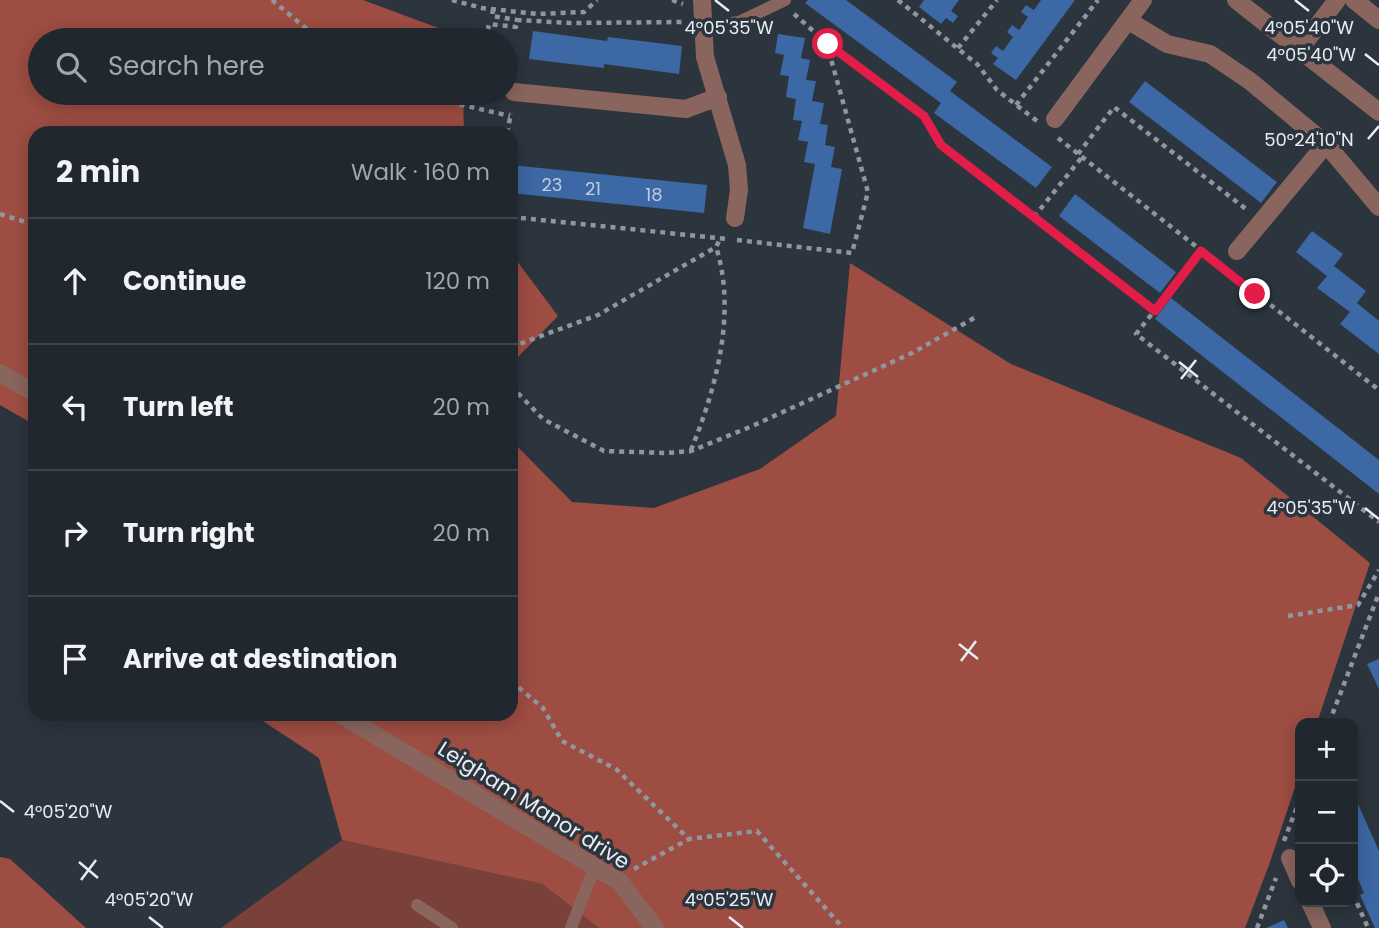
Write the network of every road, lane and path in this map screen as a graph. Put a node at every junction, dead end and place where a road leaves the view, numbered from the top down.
1 (272, 0) edge
2 (452, 0) edge
3 (597, 0) edge
4 (702, 0) edge
5 (898, 0) edge
6 (996, 0) edge
7 (1098, 0) edge
8 (1143, 0) edge
9 (1236, 0) edge
10 (1337, 0) edge
11 (1355, 0) edge
12 (783, 1) edge
13 (493, 9) junction
14 (1379, 19) edge
15 (517, 20) junction
16 (1129, 21) junction
17 (703, 24) junction
18 (306, 28) edge
19 (488, 28) edge
20 (826, 41) junction
21 (958, 48) junction
22 (1299, 50) junction
23 (518, 92) edge
24 (718, 97) junction
25 (463, 105) edge
26 (1016, 105) junction
27 (1379, 112) edge
28 (510, 116) dead end
29 (1047, 123) junction
30 (1326, 144) junction
31 (1080, 155) junction
32 (1379, 207) edge
33 (0, 214) edge
34 (1034, 217) junction
35 (518, 218) edge
36 (735, 218) dead end
37 (1261, 221) junction
38 (28, 223) edge
39 (737, 240) dead end
40 (716, 247) junction
41 (1201, 251) junction
42 (1237, 251) dead end
43 (1155, 311) junction
44 (976, 317) dead end
45 (518, 344) edge
46 (0, 373) edge
47 (28, 389) edge
48 (1379, 390) edge
49 (518, 393) edge
50 (691, 451) junction
51 (1379, 522) edge
52 (1379, 570) edge
53 (1379, 593) edge
54 (1288, 616) dead end
55 (518, 687) edge
56 (1331, 718) edge
57 (352, 721) edge
58 (1295, 812) edge
59 (689, 839) junction
60 (1284, 864) junction
61 (595, 866) junction
62 (1295, 876) edge
63 (620, 882) junction
64 (417, 905) dead end
65 (1358, 905) edge
66 (1312, 907) edge
67 (452, 928) edge
68 (570, 928) edge
69 (655, 928) edge
70 (843, 928) edge
71 (1257, 928) edge
72 (1322, 928) edge
73 (1368, 928) edge

1 - 18 path
2 - 13 path
3 - 13 path
4 - 17 street
5 - 21 path
6 - 21 path
7 - 26 path
8 - 16 street
9 - 22 street
10 - 22 street
11 - 14 street
12 - 17 lane
12 - 20 path
13 - 15 path
15 - 17 path
15 - 19 path
16 - 29 street
16 - 30 street
17 - 24 street
20 - 34 path
20 - 39 path
21 - 26 path
22 - 27 street
23 - 24 street
24 - 36 street
25 - 28 path
26 - 29 path
29 - 31 path
30 - 32 street
30 - 37 street
31 - 34 path
31 - 37 path
31 - 41 path
33 - 38 path
34 - 43 path
35 - 40 path
37 - 42 street
40 - 45 path
40 - 50 path
41 - 43 path
41 - 48 path
43 - 51 path
44 - 50 path
46 - 47 street
49 - 50 path
52 - 54 path
53 - 56 path
55 - 59 path
57 - 61 street, Leigham Manor drive
58 - 60 path
59 - 63 path
59 - 70 path
60 - 62 street
60 - 71 path
61 - 63 street, Leigham Manor drive
61 - 68 lane
63 - 69 street, Leigham Manor drive
64 - 67 lane
65 - 73 path
66 - 72 street

